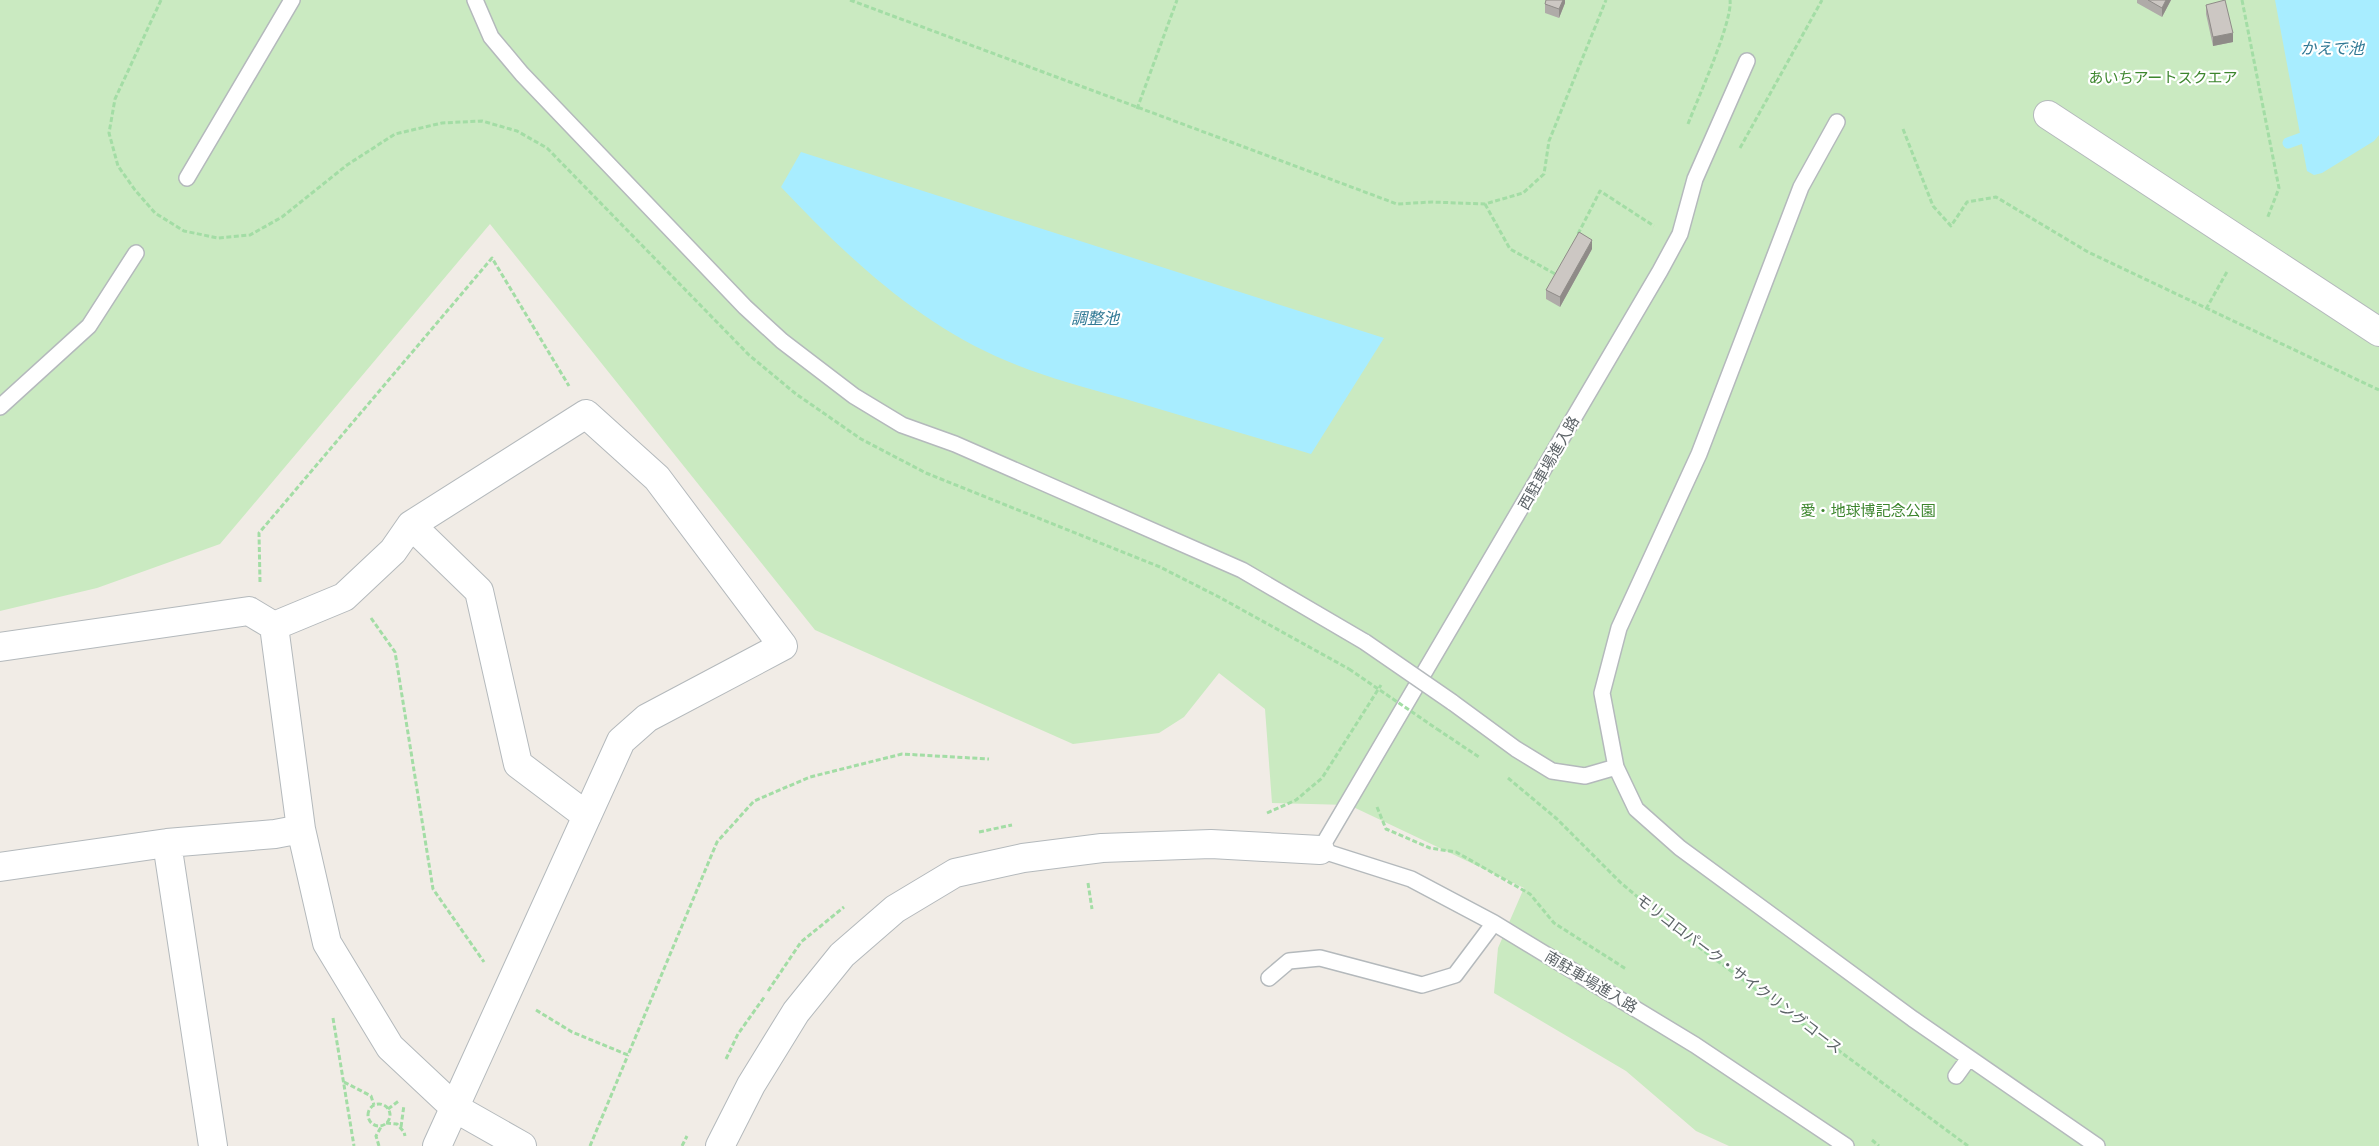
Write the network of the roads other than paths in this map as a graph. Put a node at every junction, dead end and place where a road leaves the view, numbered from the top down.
1 (292, 0) edge
2 (475, 0) edge
3 (1747, 61) dead end
4 (2048, 115) dead end
5 (1837, 122) dead end
6 (187, 178) dead end
7 (136, 253) dead end
8 (2379, 332) edge
9 (0, 408) edge
10 (412, 525) junction
11 (267, 622) junction
12 (0, 647) edge
13 (1616, 767) junction
14 (587, 816) junction
15 (301, 829) junction
16 (168, 843) junction
17 (1320, 850) junction
18 (0, 867) edge
19 (1494, 923) junction
20 (1269, 978) dead end
21 (1969, 1058) junction
22 (1956, 1076) dead end
23 (455, 1108) junction
24 (213, 1146) edge
25 (437, 1146) edge
26 (522, 1146) edge
27 (720, 1146) edge
28 (1846, 1146) edge
29 (2097, 1146) edge

1 - 6 lane
2 - 13 lane, bridge
3 - 17 lane, 西駐車場進入路
4 - 8 street
5 - 13 lane
7 - 9 lane
10 - 11 street
10 - 14 street
10 - 14 street
11 - 12 street
11 - 15 street
13 - 21 lane
14 - 23 street
15 - 16 street
15 - 23 street
16 - 18 street
16 - 24 street
17 - 19 lane, 南駐車場進入路
17 - 27 street
19 - 20 lane
19 - 28 lane, 南駐車場進入路
21 - 22 lane
21 - 29 lane
23 - 25 street
23 - 26 street

